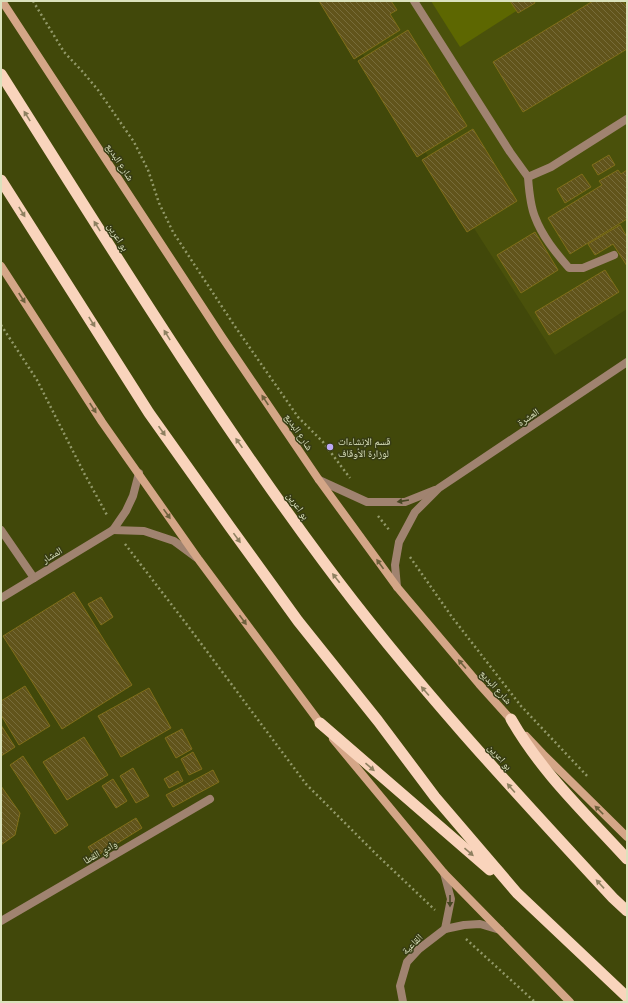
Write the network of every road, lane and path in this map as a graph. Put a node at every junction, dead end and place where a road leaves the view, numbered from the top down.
1 (2, 1) edge
2 (33, 1) edge
3 (414, 1) edge
4 (1, 74) edge
5 (627, 119) edge
6 (528, 177) junction
7 (1, 180) edge
8 (614, 255) dead end
9 (1, 266) edge
10 (1, 325) edge
11 (627, 362) edge
12 (139, 473) junction
13 (319, 480) junction
14 (439, 488) junction
15 (367, 502) junction
16 (1, 530) edge
17 (113, 530) junction
18 (399, 542) junction
19 (199, 560) junction
20 (34, 578) junction
21 (397, 588) junction
22 (1, 598) edge
23 (511, 719) junction
24 (320, 723) junction
25 (591, 781) dead end
26 (210, 799) dead end
27 (627, 837) edge
28 (627, 858) edge
29 (444, 872) junction
30 (517, 893) junction
31 (627, 911) edge
32 (1, 921) edge
33 (445, 929) junction
34 (500, 930) junction
35 (627, 997) edge
36 (403, 1002) edge
37 (535, 1002) edge
38 (570, 1002) edge

13 -> 1 main road, شارع البديع
2 - 15 path
3 - 6 street
31 -> 4 highway, بو اعرين
5 - 6 street
6 - 8 street
7 -> 30 highway
9 -> 12 main road
10 - 17 path
11 - 14 street, العشرة
12 - 17 street, المشار
12 -> 19 main road
13 - 15 street, العشرة
21 -> 13 main road, شارع البديع
14 -> 15 street, العشرة
14 - 18 street, العشرة
15 - 18 path
16 - 20 street
17 - 19 street
17 - 20 street, المشار
17 - 33 path
18 - 21 street, العشرة
18 - 25 path
19 -> 24 main road
20 - 22 street, المشار
23 -> 21 main road, شارع البديع
27 -> 23 main road, شارع البديع
23 - 28 highway
24 - 29 main road
24 -> 30 highway
26 - 32 street, وادي القطا
29 -> 33 street
29 - 34 main road
30 - 35 highway
33 - 34 street, القاعية
33 - 36 street, القاعية
33 - 37 path
34 - 38 main road

